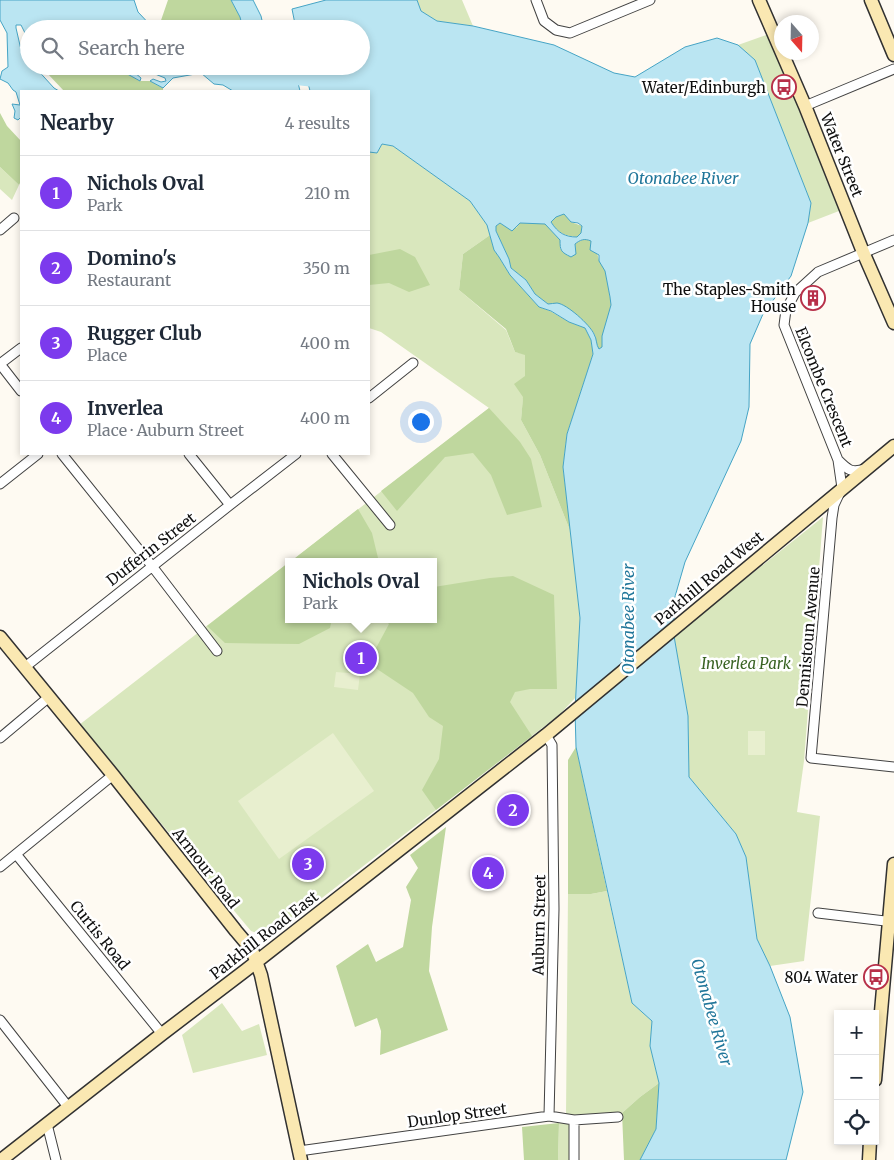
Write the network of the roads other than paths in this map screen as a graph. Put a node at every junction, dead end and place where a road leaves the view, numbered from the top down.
1 (536, 0) edge
2 (649, 0) edge
3 (759, 0) edge
4 (871, 0) edge
5 (894, 55) edge
6 (894, 69) edge
7 (805, 106) junction
8 (14, 218) dead end
9 (0, 230) edge
10 (894, 240) edge
11 (863, 252) junction
12 (894, 323) edge
13 (20, 349) edge
14 (413, 363) dead end
15 (0, 364) edge
16 (20, 389) edge
17 (370, 397) edge
18 (894, 446) edge
19 (37, 455) edge
20 (63, 455) edge
21 (190, 455) edge
22 (295, 455) edge
23 (333, 455) edge
24 (838, 460) junction
25 (866, 469) junction
26 (0, 484) edge
27 (842, 488) junction
28 (230, 505) junction
29 (815, 511) junction
30 (832, 518) junction
31 (390, 525) dead end
32 (152, 566) junction
33 (0, 637) edge
34 (217, 651) dead end
35 (25, 667) junction
36 (50, 697) junction
37 (546, 735) junction
38 (0, 738) edge
39 (894, 767) edge
40 (113, 775) junction
41 (16, 854) junction
42 (894, 864) edge
43 (0, 867) edge
44 (818, 913) dead end
45 (891, 922) edge
46 (257, 962) junction
47 (0, 1020) edge
48 (162, 1034) junction
49 (878, 1055) edge
50 (69, 1108) junction
51 (549, 1116) junction
52 (618, 1117) dead end
53 (574, 1120) junction
54 (47, 1124) junction
55 (870, 1145) edge
56 (300, 1155) edge
57 (870, 1159) edge
58 (1, 1160) edge
59 (56, 1160) edge
60 (574, 1160) edge

1 - 2 street
3 - 7 main road, Water Street
4 - 5 main road
6 - 7 street
7 - 11 main road, Water Street
8 - 9 street
10 - 11 street
11 - 12 main road, Water Street
11 - 24 street, Elcombe Crescent
13 - 15 street
14 - 17 street
15 - 16 street
18 - 25 main road, Parkhill Road West
19 - 26 street
20 - 32 street
21 - 28 street
22 - 28 street, Dufferin Street
23 - 31 street
24 - 25 street, Elcombe Crescent
24 - 27 street, Elcombe Crescent
25 - 27 main road, Parkhill Road West
27 - 29 main road, Parkhill Road West
27 - 30 street, Dennistoun Avenue
28 - 32 street, Dufferin Street
29 - 30 street
29 - 37 main road, Parkhill Road West
30 - 39 street, Dennistoun Avenue
32 - 34 street
32 - 35 street, Dufferin Street
33 - 35 main road, Armour Road
35 - 36 main road, Armour Road
36 - 38 street
36 - 40 main road, Armour Road
37 - 46 main road, Parkhill Road East
37 - 51 street, Auburn Street
40 - 41 street
40 - 46 main road, Armour Road
41 - 43 street
41 - 48 street, Curtis Road
42 - 45 main road
44 - 45 street
45 - 49 main road
46 - 48 main road, Parkhill Road East
46 - 56 main road, Armour Road
47 - 50 street
48 - 50 main road, Parkhill Road East
50 - 54 main road, Parkhill Road East
51 - 53 street, Dunlop Street
51 - 56 street, Dunlop Street
52 - 53 street, Dunlop Street
53 - 60 street
54 - 58 main road, Parkhill Road East
54 - 59 street
55 - 57 main road

